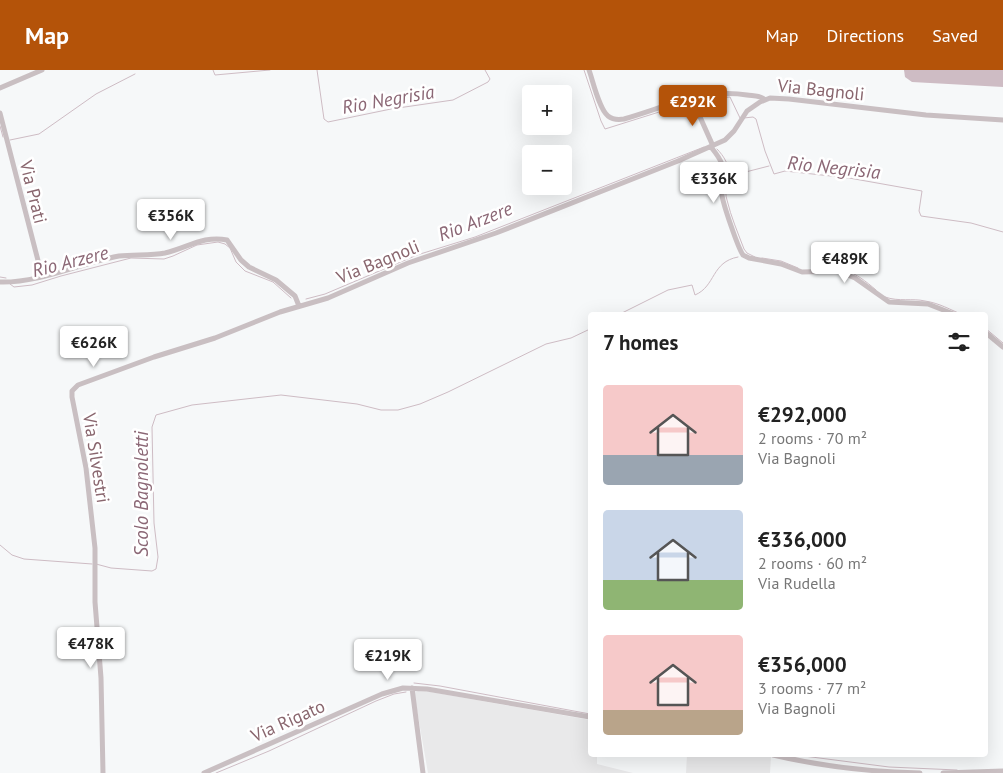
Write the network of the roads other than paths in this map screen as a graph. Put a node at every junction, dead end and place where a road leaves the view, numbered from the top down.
1 (42, 70) edge
2 (589, 70) edge
3 (0, 88) edge
4 (765, 100) junction
5 (697, 101) junction
6 (0, 113) edge
7 (1003, 120) edge
8 (712, 146) junction
9 (42, 276) junction
10 (0, 282) edge
11 (299, 306) junction
12 (955, 312) edge
13 (988, 334) edge
14 (1003, 347) edge
15 (412, 688) junction
16 (588, 717) edge
17 (784, 757) edge
18 (1003, 771) edge
19 (104, 773) edge
20 (204, 773) edge
21 (423, 773) edge
22 (897, 773) edge
23 (920, 773) edge
24 (943, 773) edge

1 - 3 street
2 - 5 street
4 - 5 street
4 - 7 street, Via Bagnoli
4 - 8 street, Via Bagnoli
5 - 8 street
6 - 9 street, Via Prati
8 - 11 street, Via Bagnoli
8 - 12 street
9 - 10 street
9 - 11 street
11 - 19 street, Via Silvestri
13 - 14 street
15 - 16 street, Via Rigato
15 - 20 street, Via Rigato
15 - 21 street
17 - 22 street
18 - 24 street
22 - 23 street

